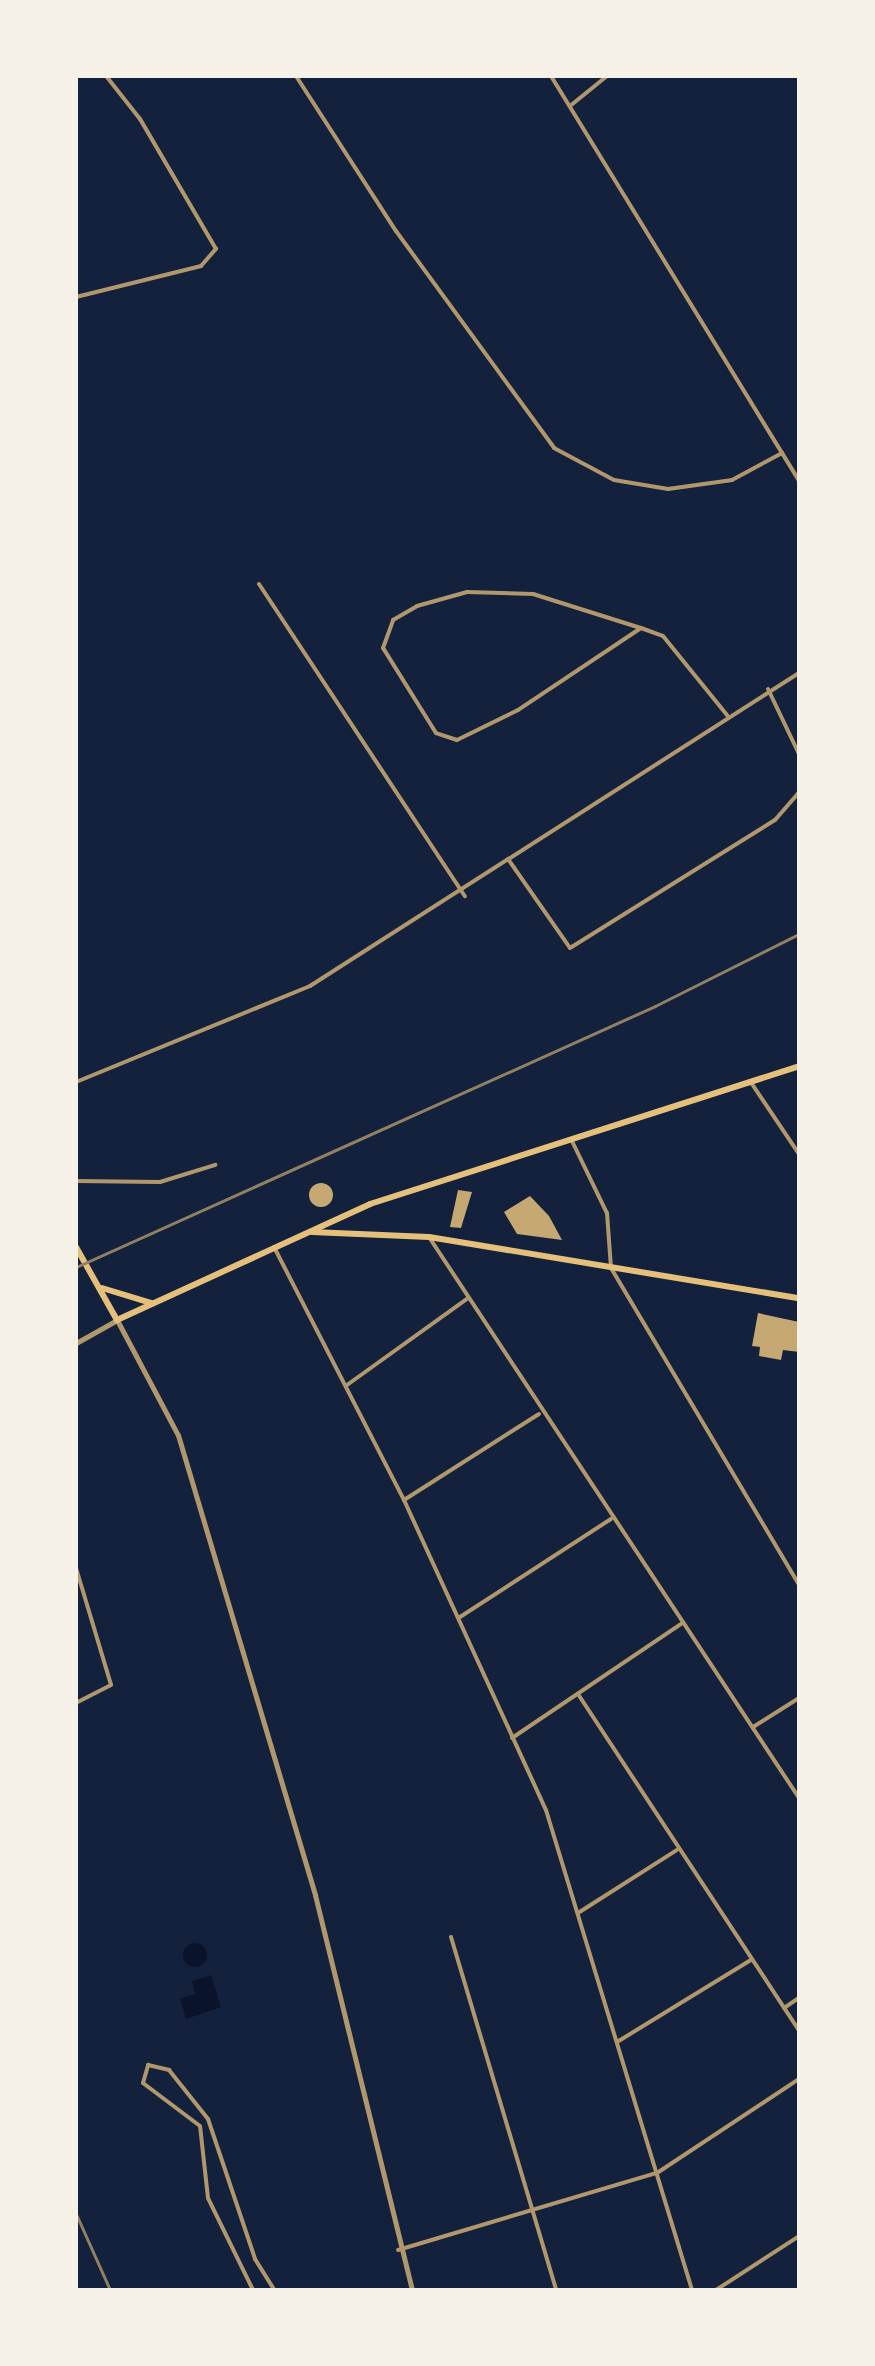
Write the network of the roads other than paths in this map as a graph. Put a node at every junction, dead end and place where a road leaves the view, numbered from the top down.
1 (106, 76) edge
2 (296, 76) edge
3 (551, 76) edge
4 (607, 76) edge
5 (570, 106) junction
6 (76, 297) edge
7 (782, 453) junction
8 (799, 480) edge
9 (259, 584) dead end
10 (641, 628) junction
11 (799, 673) edge
12 (768, 689) junction
13 (727, 715) junction
14 (799, 754) edge
15 (799, 792) edge
16 (508, 859) junction
17 (461, 891) junction
18 (465, 896) dead end
19 (799, 1066) edge
20 (750, 1081) junction
21 (76, 1082) edge
22 (570, 1136) junction
23 (799, 1154) edge
24 (215, 1165) dead end
25 (76, 1181) edge
26 (307, 1232) junction
27 (429, 1237) junction
28 (274, 1247) junction
29 (77, 1250) edge
30 (611, 1268) junction
31 (98, 1285) junction
32 (468, 1298) junction
33 (799, 1298) edge
34 (155, 1303) junction
35 (117, 1320) junction
36 (76, 1343) edge
37 (347, 1385) junction
38 (539, 1414) junction
39 (404, 1500) junction
40 (611, 1519) junction
41 (76, 1568) edge
42 (799, 1584) edge
43 (83, 1592) junction
44 (76, 1594) edge
45 (460, 1617) junction
46 (681, 1624) junction
47 (578, 1694) junction
48 (799, 1698) edge
49 (76, 1703) edge
50 (753, 1727) junction
51 (512, 1738) junction
52 (799, 1798) edge
53 (678, 1849) junction
54 (578, 1913) junction
55 (451, 1937) dead end
56 (751, 1960) junction
57 (799, 1998) edge
58 (784, 2008) junction
59 (799, 2031) edge
60 (617, 2042) junction
61 (799, 2079) edge
62 (657, 2173) junction
63 (533, 2211) junction
64 (799, 2236) edge
65 (398, 2250) junction
66 (253, 2290) edge
67 (274, 2290) edge
68 (412, 2290) edge
69 (556, 2290) edge
70 (692, 2290) edge
71 (716, 2290) edge

1 - 6 street
2 - 7 street
3 - 5 street
4 - 5 street
5 - 7 street
7 - 8 street
9 - 17 street
10 - 10 street
10 - 13 street
11 - 12 street
12 - 13 street
12 - 14 street
13 - 16 street
15 - 16 street
16 - 17 street
17 - 18 street
17 - 21 street
19 - 20 main road
20 - 22 main road
20 - 23 street
22 - 26 main road
22 - 30 street
24 - 25 street
26 - 27 main road
26 - 28 main road
27 - 30 main road
27 - 32 street
28 - 34 main road
28 - 37 street
29 - 31 main road
30 - 33 main road
30 - 42 street
31 - 34 main road
31 - 35 main road
32 - 37 street
32 - 38 street
34 - 35 main road
35 - 36 street
35 - 65 street
37 - 39 street
38 - 39 street
38 - 40 street
39 - 45 street
40 - 45 street
40 - 46 street
41 - 43 street
43 - 44 street
43 - 49 street
45 - 51 street
46 - 47 street
46 - 50 street
47 - 51 street
47 - 53 street
48 - 50 street
50 - 52 street
51 - 54 street
53 - 54 street
53 - 56 street
54 - 60 street
55 - 63 street
56 - 58 street
56 - 60 street
57 - 58 street
58 - 59 street
60 - 62 street
61 - 62 street
62 - 63 street
62 - 70 street
63 - 65 street
63 - 69 street
64 - 71 street
65 - 68 street
66 - 67 street

